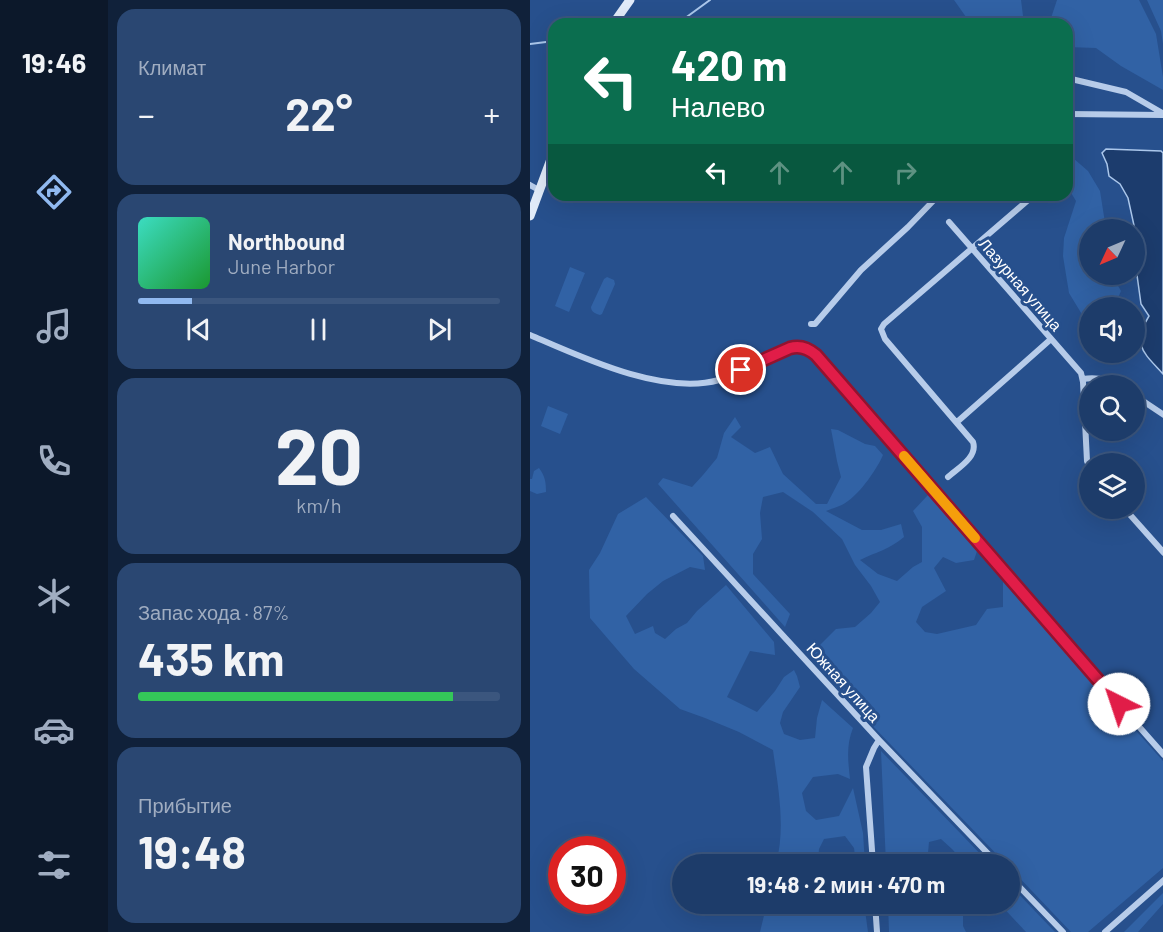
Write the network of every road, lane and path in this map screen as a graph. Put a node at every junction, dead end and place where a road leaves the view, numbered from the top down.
1 (630, 0) edge
2 (617, 18) edge
3 (1073, 79) edge
4 (1073, 114) edge
5 (1163, 115) edge
6 (548, 163) edge
7 (535, 188) edge
8 (933, 201) edge
9 (1027, 201) edge
10 (530, 216) edge
11 (949, 222) dead end
12 (973, 248) junction
13 (811, 324) dead end
14 (530, 335) edge
15 (1052, 339) junction
16 (1082, 375) edge
17 (1145, 403) edge
18 (1163, 415) edge
19 (957, 422) junction
20 (948, 477) dead end
21 (673, 516) dead end
22 (1134, 519) edge
23 (1163, 553) edge
24 (879, 740) junction
25 (1163, 755) edge
26 (872, 854) edge
27 (988, 854) edge
28 (1163, 880) edge
29 (1020, 887) edge
30 (876, 914) edge
31 (877, 932) edge
32 (1063, 932) edge
33 (1105, 932) edge

1 - 2 street
3 - 5 street
4 - 5 street
6 - 7 street
7 - 10 street
8 - 13 street
9 - 12 street
11 - 12 street, Лазурная улица
12 - 15 street, Лазурная улица
12 - 19 street
14 - 25 street
15 - 16 street, Лазурная улица
15 - 19 street
17 - 18 street
19 - 20 street
21 - 24 street, Южная улица
22 - 23 street
24 - 26 street
24 - 27 street, Южная улица
28 - 33 street
29 - 32 street
30 - 31 street

